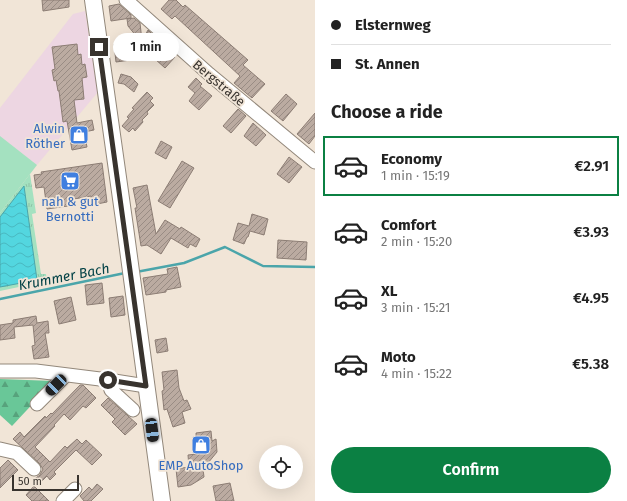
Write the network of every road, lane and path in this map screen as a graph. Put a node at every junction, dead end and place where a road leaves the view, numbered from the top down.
1 (93, 0) edge
2 (126, 0) edge
3 (315, 162) edge
4 (0, 371) edge
5 (66, 376) junction
6 (108, 380) junction
7 (146, 386) junction
8 (37, 404) dead end
9 (133, 410) dead end
10 (2, 447) edge
11 (34, 469) dead end
12 (75, 489) dead end
13 (62, 501) edge
14 (162, 501) edge

1 - 7 main road
2 - 3 street, Bergstraße
4 - 5 street
5 - 6 street
5 - 8 street
6 - 7 street
6 - 9 street
7 - 14 main road
10 - 11 street
12 - 13 street

